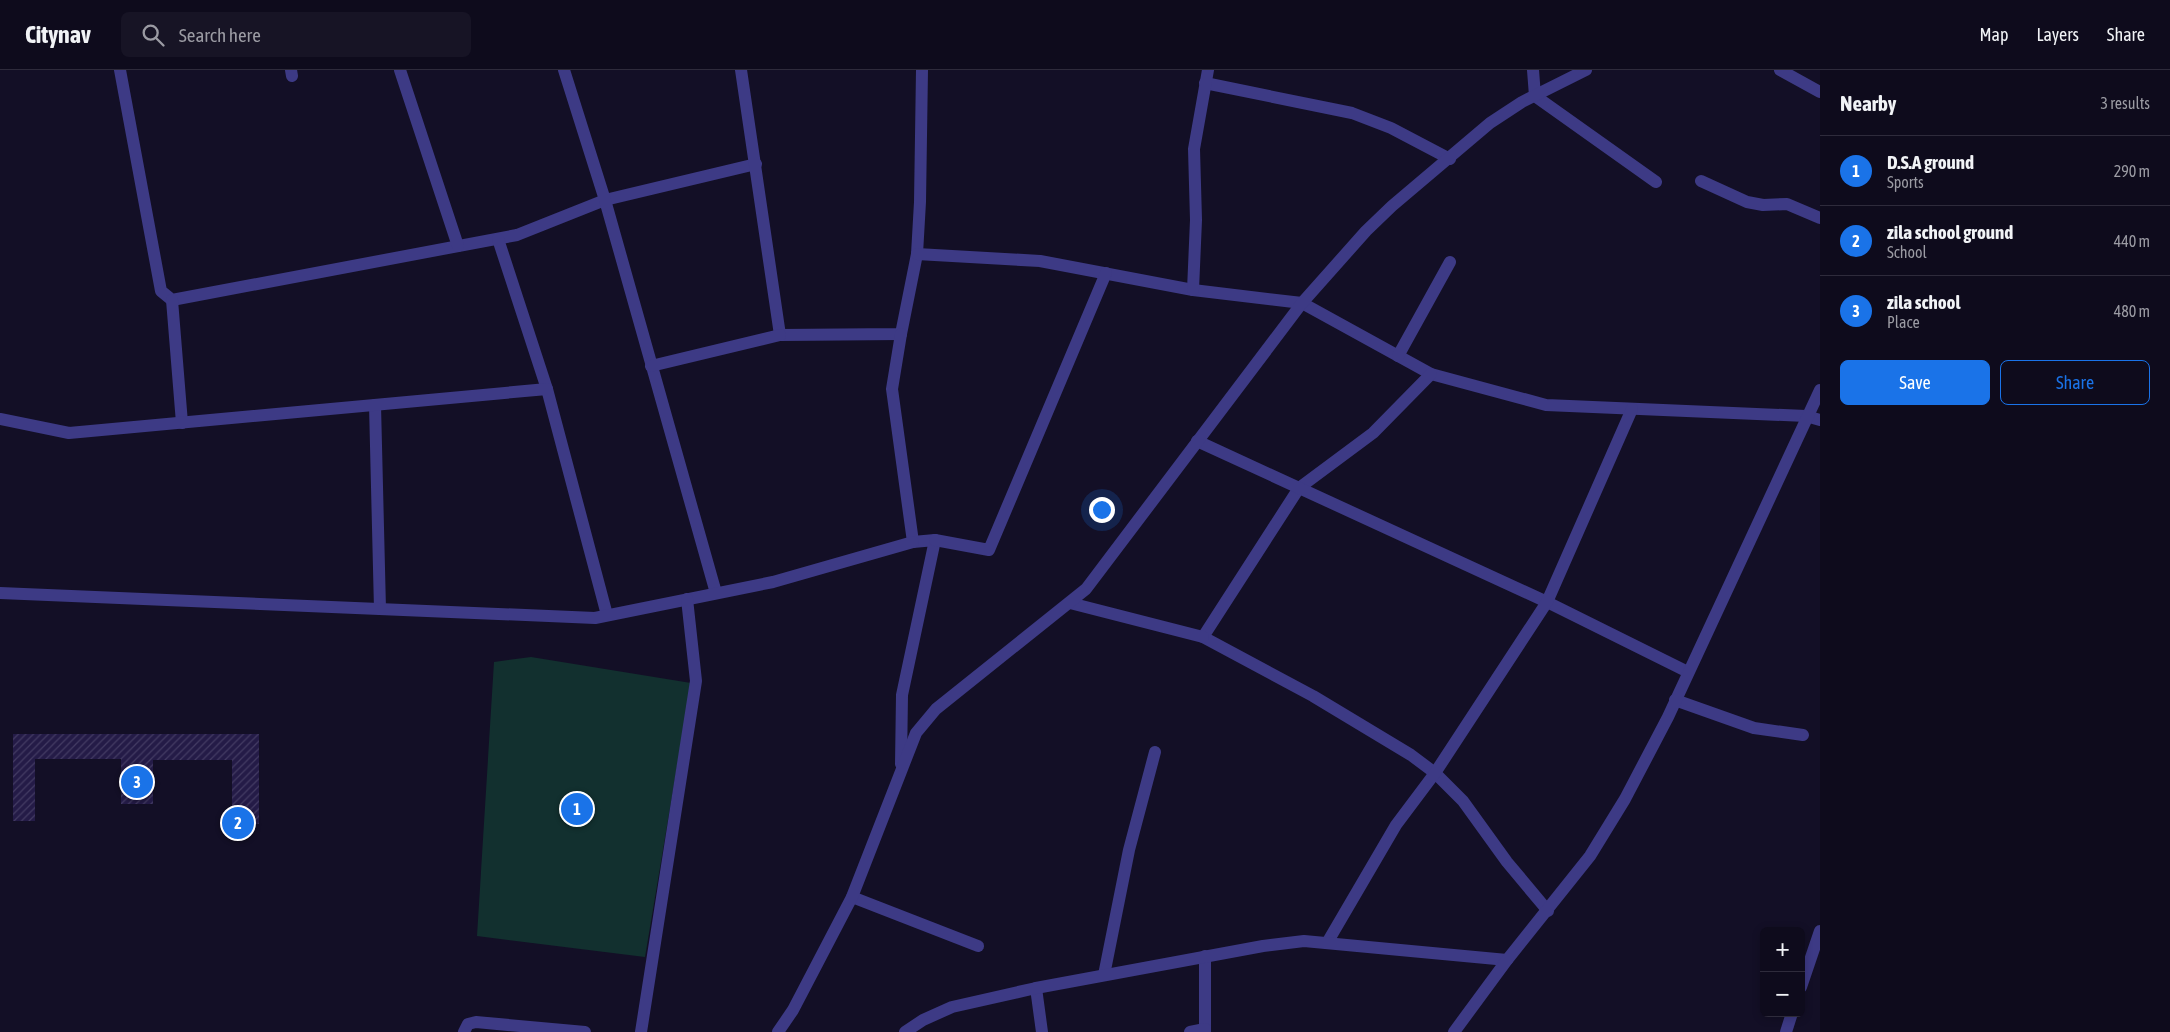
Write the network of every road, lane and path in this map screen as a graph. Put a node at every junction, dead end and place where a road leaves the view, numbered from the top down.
1 (120, 70) edge
2 (400, 70) edge
3 (564, 70) edge
4 (741, 70) edge
5 (922, 70) edge
6 (1533, 70) edge
7 (1586, 70) edge
8 (1780, 70) edge
9 (1206, 76) edge
10 (1820, 92) edge
11 (1535, 96) junction
12 (1450, 159) junction
13 (756, 164) junction
14 (1656, 182) dead end
15 (1701, 182) dead end
16 (605, 200) junction
17 (1820, 218) edge
18 (498, 238) junction
19 (458, 246) junction
20 (918, 254) junction
21 (1450, 262) dead end
22 (1106, 274) junction
23 (1193, 290) junction
24 (172, 300) junction
25 (1302, 303) junction
26 (901, 334) junction
27 (780, 335) junction
28 (1398, 356) junction
29 (652, 366) junction
30 (1431, 374) junction
31 (547, 389) junction
32 (1820, 390) edge
33 (375, 405) junction
34 (1632, 409) junction
35 (1806, 416) junction
36 (0, 419) edge
37 (1820, 420) edge
38 (182, 423) junction
39 (1197, 441) junction
40 (1299, 488) junction
41 (935, 540) junction
42 (913, 542) junction
43 (0, 593) edge
44 (716, 593) junction
45 (687, 599) junction
46 (1548, 602) junction
47 (1070, 603) junction
48 (380, 609) junction
49 (607, 615) junction
50 (1203, 637) junction
51 (1688, 672) junction
52 (1675, 700) junction
53 (1803, 735) dead end
54 (1155, 752) dead end
55 (901, 771) junction
56 (1435, 773) junction
57 (852, 897) junction
58 (1548, 911) junction
59 (1820, 932) edge
60 (1327, 943) junction
61 (978, 946) dead end
62 (1205, 956) junction
63 (1815, 958) edge
64 (1507, 960) junction
65 (1104, 975) junction
66 (1805, 979) edge
67 (1036, 988) junction
68 (1791, 1017) edge
69 (1205, 1031) edge
70 (464, 1032) edge
71 (585, 1032) edge
72 (641, 1032) edge
73 (778, 1032) edge
74 (905, 1032) edge
75 (1042, 1032) edge
76 (1190, 1032) edge
77 (1454, 1032) edge
78 (1786, 1032) edge

1 - 24 street
2 - 19 street
3 - 16 street
4 - 13 street
5 - 20 street
6 - 11 street
7 - 11 street
8 - 10 street
9 - 12 street
9 - 23 street
11 - 12 street
11 - 14 street
12 - 25 street
13 - 16 street
13 - 27 street
15 - 17 street
16 - 18 street
16 - 29 street
18 - 19 street
18 - 31 street
19 - 24 street
20 - 22 street
20 - 26 street
21 - 28 street
22 - 23 street
22 - 41 street
23 - 25 street
24 - 38 street
25 - 28 street
25 - 39 street
26 - 27 street
26 - 42 street
27 - 29 street
28 - 30 street
29 - 44 street
30 - 34 street
30 - 40 street
31 - 33 street
31 - 49 street
32 - 35 street
33 - 38 street
33 - 48 street
34 - 35 street
34 - 46 street
35 - 37 street
35 - 51 street
36 - 38 street
39 - 40 street
39 - 47 street
40 - 46 street
40 - 50 street
41 - 42 street
41 - 55 street
42 - 44 street
43 - 48 street
44 - 45 street
45 - 49 street
45 - 72 street
46 - 51 street
46 - 56 street
47 - 50 street
47 - 55 street
48 - 49 street
50 - 56 street
51 - 52 street
52 - 53 street
52 - 58 street
54 - 65 street
55 - 57 street
56 - 58 street
56 - 60 street
57 - 61 street
57 - 73 street
58 - 64 street
59 - 63 street
60 - 62 street
60 - 64 street
62 - 65 street
62 - 69 street
63 - 66 street
64 - 77 street
65 - 67 street
67 - 74 street
67 - 75 street
68 - 78 street
69 - 76 street
70 - 71 street

